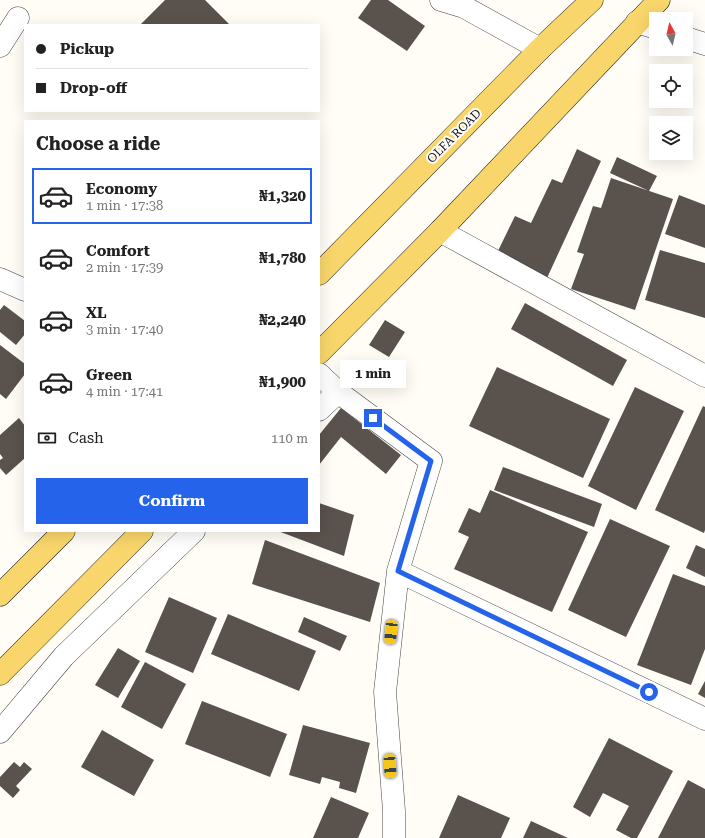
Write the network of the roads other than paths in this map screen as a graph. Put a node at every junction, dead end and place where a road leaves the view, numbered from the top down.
1 (441, 0) edge
2 (592, 0) edge
3 (659, 0) edge
4 (18, 18) dead end
5 (647, 25) edge
6 (693, 40) edge
7 (705, 44) edge
8 (0, 46) edge
9 (540, 49) junction
10 (440, 231) junction
11 (320, 273) edge
12 (0, 279) edge
13 (24, 290) edge
14 (320, 352) edge
15 (320, 375) edge
16 (705, 376) edge
17 (338, 392) junction
18 (320, 409) edge
19 (63, 532) edge
20 (141, 532) edge
21 (193, 532) edge
22 (398, 571) junction
23 (1, 593) edge
24 (0, 674) edge
25 (705, 719) edge
26 (0, 732) edge
27 (394, 838) edge

1 - 9 street
2 - 9 main road, OLFA ROAD
3 - 5 main road
4 - 8 street
5 - 10 main road
6 - 7 street
9 - 11 main road, OLFA ROAD
10 - 14 main road
10 - 16 street
12 - 13 street
15 - 17 street
17 - 18 street
17 - 22 street
19 - 23 main road
20 - 24 main road
21 - 26 street
22 - 25 street
22 - 27 street

